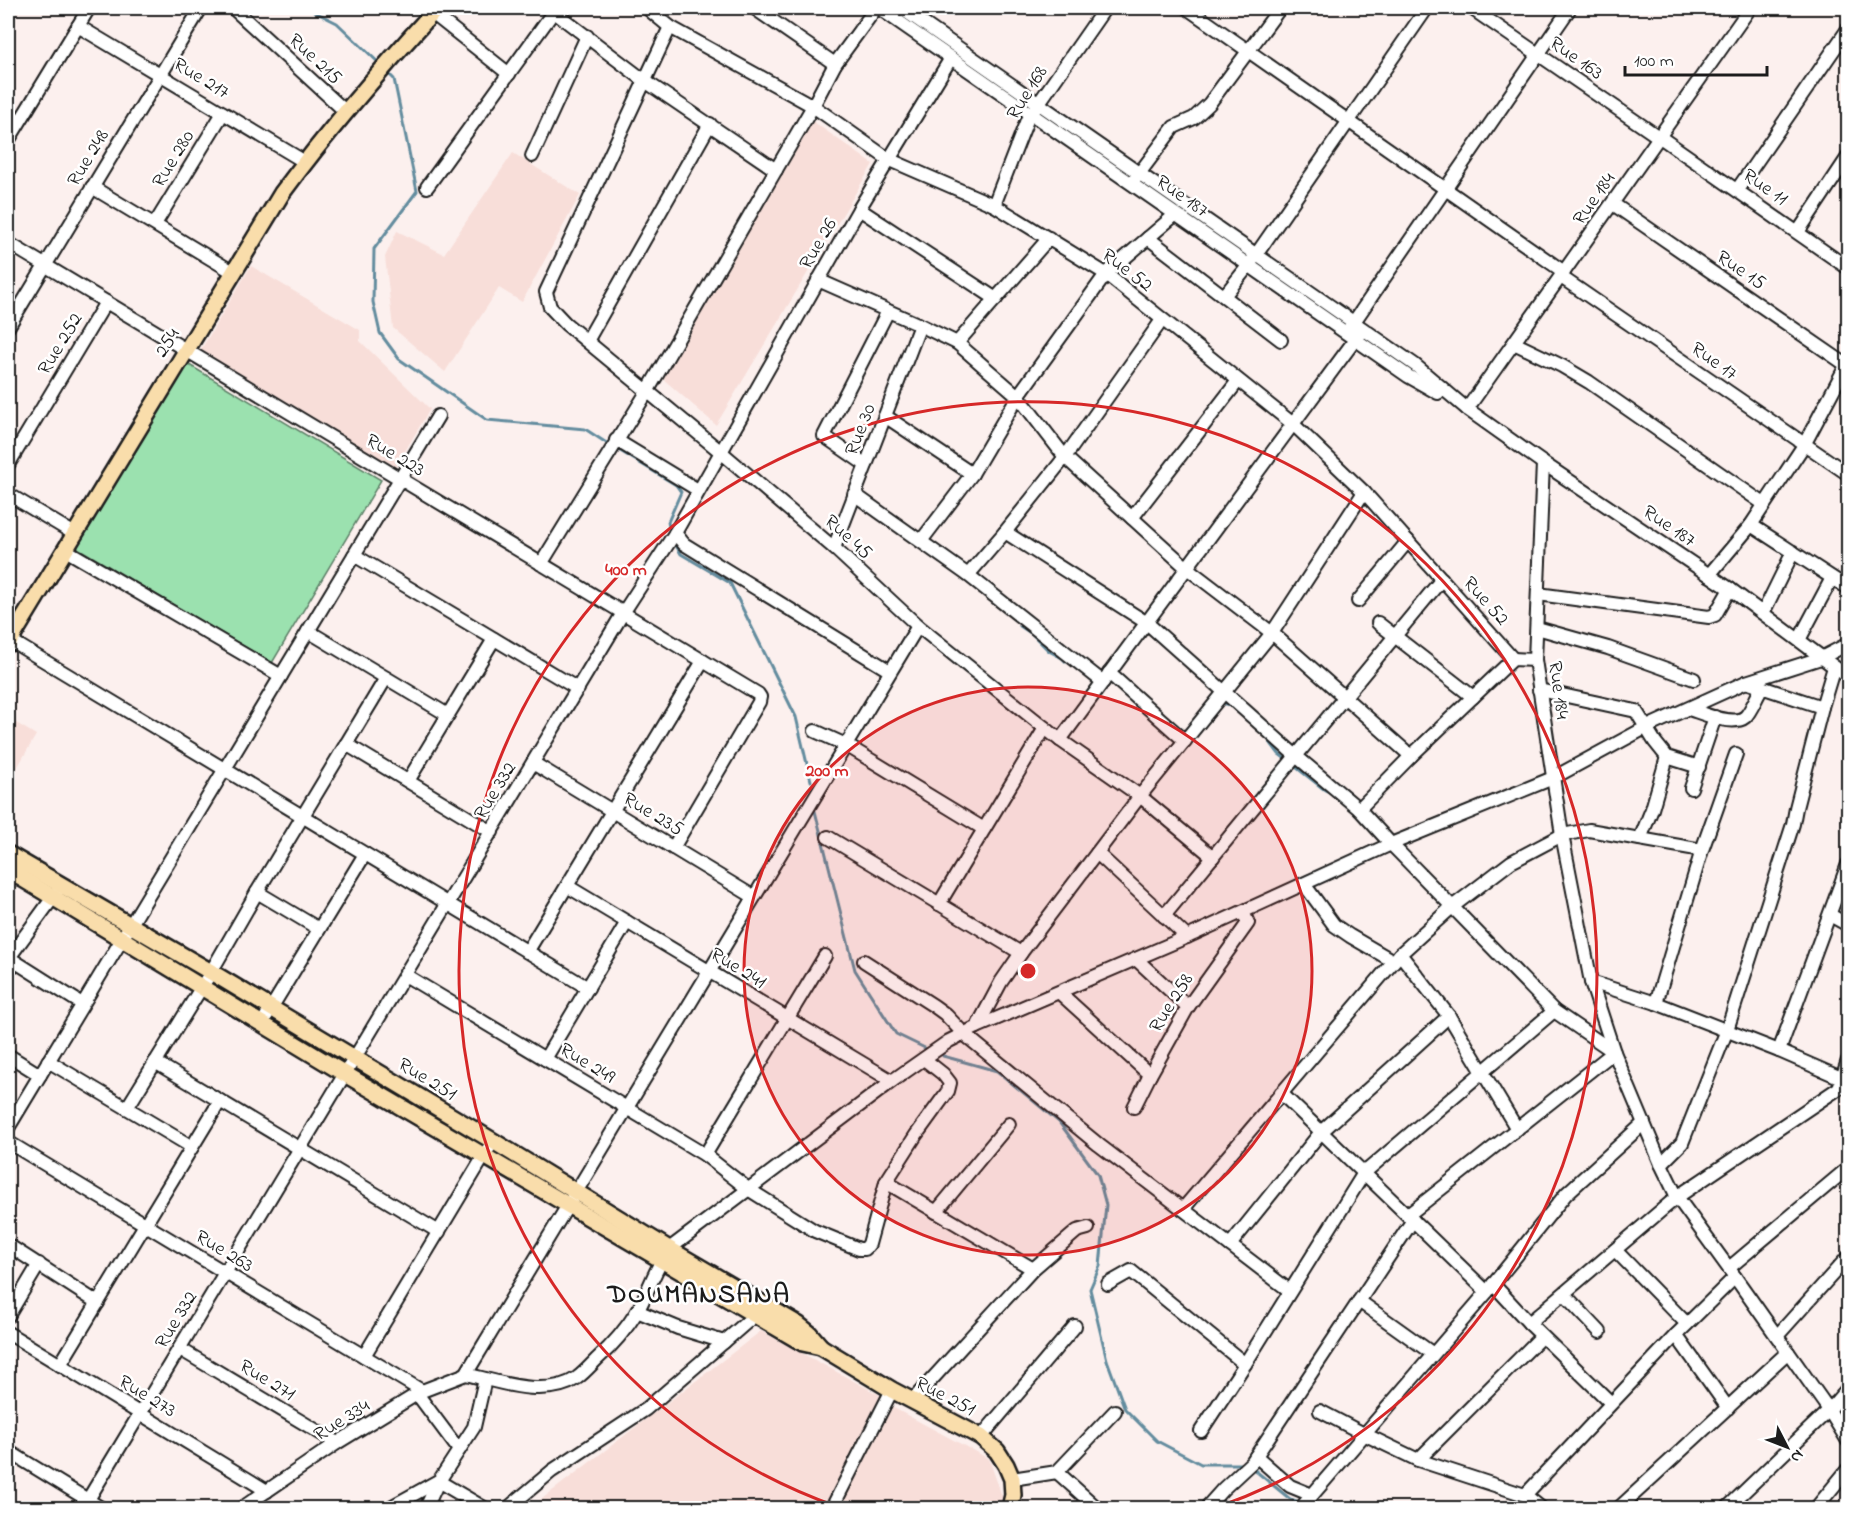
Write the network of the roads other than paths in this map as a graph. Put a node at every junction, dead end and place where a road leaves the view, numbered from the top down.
1 (90, 8) edge
2 (201, 8) edge
3 (233, 8) edge
4 (647, 8) edge
5 (754, 8) edge
6 (877, 8) edge
7 (901, 8) edge
8 (1105, 8) edge
9 (1187, 8) edge
10 (1280, 8) edge
11 (1426, 8) edge
12 (1472, 8) edge
13 (1570, 8) edge
14 (1750, 8) edge
15 (432, 9) edge
16 (551, 9) edge
17 (78, 26) junction
18 (670, 27) junction
19 (1848, 29) edge
20 (586, 36) junction
21 (1844, 44) edge
22 (1248, 51) junction
23 (1538, 54) junction
24 (951, 58) junction
25 (835, 64) junction
26 (509, 74) junction
27 (160, 75) junction
28 (645, 81) junction
29 (813, 106) junction
30 (1035, 109) junction
31 (223, 112) junction
32 (346, 112) junction
33 (1348, 121) junction
34 (710, 124) junction
35 (1660, 137) junction
36 (8, 141) edge
37 (532, 156) dead end
38 (1848, 157) edge
39 (888, 159) junction
40 (305, 162) junction
41 (776, 170) junction
42 (1136, 178) junction
43 (92, 187) junction
44 (427, 187) dead end
45 (1446, 189) junction
46 (1737, 190) junction
47 (1613, 204) junction
48 (994, 205) junction
49 (859, 208) junction
50 (1176, 214) junction
51 (155, 224) junction
52 (1798, 232) junction
53 (1048, 238) junction
54 (1148, 238) junction
55 (8, 243) edge
56 (1253, 260) junction
57 (45, 266) junction
58 (1848, 268) edge
59 (233, 272) junction
60 (1106, 274) junction
61 (1563, 275) junction
62 (818, 280) junction
63 (1224, 296) junction
64 (996, 298) junction
65 (106, 303) junction
66 (888, 311) junction
67 (1162, 320) junction
68 (920, 325) junction
69 (8, 327) edge
70 (1355, 331) junction
71 (1281, 340) dead end
72 (587, 341) junction
73 (1514, 343) junction
74 (957, 344) junction
75 (185, 350) junction
76 (1848, 364) edge
77 (1238, 381) junction
78 (647, 392) junction
79 (1018, 396) junction
80 (1467, 410) junction
81 (438, 416) dead end
82 (885, 416) junction
83 (1293, 424) junction
84 (616, 440) junction
85 (1804, 445) junction
86 (721, 452) junction
87 (1065, 457) junction
88 (1543, 463) junction
89 (8, 465) edge
90 (866, 465) junction
91 (972, 474) junction
92 (1848, 474) edge
93 (400, 479) junction
94 (698, 490) junction
95 (1364, 492) junction
96 (8, 494) edge
97 (854, 494) junction
98 (1764, 504) junction
99 (1132, 518) junction
100 (1751, 525) junction
101 (1005, 532) junction
102 (73, 533) junction
103 (675, 533) junction
104 (921, 541) junction
105 (1408, 541) junction
106 (834, 548) junction
107 (64, 549) junction
108 (1793, 552) junction
109 (354, 555) junction
110 (541, 564) junction
111 (1187, 568) junction
112 (968, 575) junction
113 (1709, 575) junction
114 (1833, 578) junction
115 (1442, 579) junction
116 (1848, 588) edge
117 (1730, 589) junction
118 (1538, 594) junction
119 (1358, 601) dead end
120 (624, 613) junction
121 (1763, 613) junction
122 (1147, 623) junction
123 (1378, 623) dead end
124 (918, 626) junction
125 (1537, 628) junction
126 (308, 631) junction
127 (1272, 633) junction
128 (1394, 637) junction
129 (494, 639) junction
130 (1799, 640) junction
131 (8, 641) edge
132 (1848, 644) edge
133 (1513, 658) junction
134 (1821, 658) junction
135 (1535, 660) junction
136 (703, 661) junction
137 (1834, 667) junction
138 (890, 672) junction
139 (281, 676) junction
140 (1848, 677) edge
141 (386, 678) junction
142 (1106, 678) junction
143 (1694, 680) dead end
144 (1746, 682) junction
145 (1761, 688) junction
146 (578, 689) junction
147 (1539, 690) junction
148 (1225, 692) junction
149 (1345, 697) junction
150 (1473, 697) junction
151 (1822, 707) junction
152 (1689, 709) junction
153 (448, 715) junction
154 (1715, 717) junction
155 (1045, 728) junction
156 (1647, 728) junction
157 (815, 731) dead end
158 (1060, 740) junction
159 (1185, 741) junction
160 (346, 744) junction
161 (846, 745) junction
162 (1736, 754) dead end
163 (1296, 756) junction
164 (1411, 756) junction
165 (1667, 757) junction
166 (533, 763) junction
167 (1699, 767) junction
168 (224, 770) junction
169 (1553, 778) junction
170 (408, 781) junction
171 (1691, 788) dead end
172 (1140, 796) junction
173 (1359, 809) junction
174 (612, 811) junction
175 (303, 817) junction
176 (984, 829) junction
177 (492, 832) junction
178 (1562, 835) junction
179 (828, 837) dead end
180 (1640, 839) junction
181 (1391, 844) junction
182 (673, 848) junction
183 (1702, 850) junction
184 (8, 854) edge
185 (365, 854) junction
186 (1097, 854) junction
187 (1213, 857) junction
188 (1848, 864) edge
189 (8, 870) edge
190 (1304, 884) junction
191 (567, 886) junction
192 (57, 892) junction
193 (257, 892) junction
194 (754, 897) junction
195 (448, 904) junction
196 (939, 904) junction
197 (1452, 907) junction
198 (1830, 915) junction
199 (1164, 916) junction
200 (1245, 917) junction
201 (627, 922) junction
202 (131, 926) junction
203 (1848, 926) edge
204 (319, 929) junction
205 (1187, 937) junction
206 (122, 940) junction
207 (527, 952) junction
208 (1021, 953) junction
209 (825, 956) dead end
210 (1397, 957) junction
211 (8, 958) edge
212 (1136, 959) junction
213 (864, 961) dead end
214 (709, 971) junction
215 (211, 972) junction
216 (405, 975) junction
217 (1591, 982) junction
218 (202, 987) junction
219 (588, 988) junction
220 (1060, 993) junction
221 (1656, 1003) junction
222 (82, 1004) junction
223 (1188, 1007) junction
224 (272, 1009) junction
225 (1554, 1011) junction
226 (1449, 1016) junction
227 (788, 1018) junction
228 (262, 1023) junction
229 (977, 1027) junction
230 (1727, 1030) junction
231 (964, 1034) junction
232 (1779, 1051) junction
233 (1614, 1052) junction
234 (8, 1055) edge
235 (354, 1059) junction
236 (545, 1059) junction
237 (924, 1059) junction
238 (1848, 1060) edge
239 (48, 1061) junction
240 (155, 1062) junction
241 (1483, 1073) junction
242 (345, 1074) junction
243 (40, 1075) junction
244 (1150, 1075) junction
245 (1845, 1079) edge
246 (892, 1081) junction
247 (1281, 1093) junction
248 (220, 1101) junction
249 (1134, 1107) dead end
250 (127, 1108) junction
251 (627, 1108) junction
252 (1644, 1123) junction
253 (1009, 1124) dead end
254 (8, 1128) edge
255 (1517, 1129) junction
256 (1321, 1132) junction
257 (494, 1141) junction
258 (8, 1142) edge
259 (192, 1147) junction
260 (300, 1149) junction
261 (485, 1155) junction
262 (705, 1155) junction
263 (1660, 1164) junction
264 (1848, 1168) edge
265 (1364, 1173) junction
266 (886, 1182) junction
267 (747, 1189) junction
268 (1677, 1197) junction
269 (573, 1198) junction
270 (1183, 1209) junction
271 (936, 1212) junction
272 (1410, 1218) junction
273 (145, 1224) junction
274 (1088, 1228) dead end
275 (439, 1232) junction
276 (8, 1245) edge
277 (1230, 1245) junction
278 (1615, 1250) junction
279 (665, 1254) junction
280 (1848, 1257) edge
281 (39, 1264) junction
282 (1033, 1269) junction
283 (226, 1273) junction
284 (1732, 1273) junction
285 (1108, 1284) dead end
286 (1490, 1288) junction
287 (1290, 1291) junction
288 (1564, 1294) junction
289 (1359, 1301) junction
290 (98, 1303) junction
291 (637, 1311) junction
292 (754, 1315) junction
293 (8, 1316) edge
294 (1529, 1323) junction
295 (1687, 1324) junction
296 (1075, 1326) dead end
297 (1600, 1332) dead end
298 (8, 1334) edge
299 (1676, 1335) junction
300 (1542, 1336) junction
301 (1777, 1336) junction
302 (724, 1342) junction
303 (821, 1347) junction
304 (180, 1349) junction
305 (1788, 1352) junction
306 (1433, 1354) junction
307 (364, 1356) junction
308 (1245, 1364) junction
309 (60, 1365) junction
310 (466, 1374) junction
311 (485, 1379) junction
312 (1848, 1388) edge
313 (892, 1390) junction
314 (420, 1393) junction
315 (912, 1401) junction
316 (1611, 1403) junction
317 (1728, 1408) junction
318 (1829, 1410) junction
319 (1115, 1411) dead end
320 (1320, 1411) dead end
321 (141, 1413) junction
322 (1201, 1431) dead end
323 (1364, 1434) junction
324 (981, 1437) junction
325 (1848, 1441) edge
326 (337, 1443) junction
327 (459, 1450) junction
328 (8, 1451) edge
329 (1418, 1460) junction
330 (1252, 1462) junction
331 (1848, 1469) edge
332 (1057, 1472) junction
333 (1012, 1479) junction
334 (438, 1481) junction
335 (267, 1491) junction
336 (1312, 1495) junction
337 (1525, 1495) junction
338 (86, 1504) edge
339 (1537, 1507) edge
340 (101, 1509) edge
341 (242, 1509) edge
342 (389, 1509) edge
343 (426, 1509) edge
344 (484, 1509) edge
345 (508, 1509) edge
346 (832, 1509) edge
347 (1010, 1509) edge
348 (1097, 1509) edge
349 (1206, 1509) edge
350 (1301, 1509) edge
351 (1619, 1509) edge
352 (1727, 1509) edge
353 (1816, 1509) edge

1 - 17 street
2 - 27 street, Rue 248
3 - 32 street, Rue 215
4 - 18 street, Rue 52
5 - 25 street
6 - 24 street, Rue 187
6 - 25 street
7 - 30 street, Rue 187
8 - 30 street, Rue 168
9 - 22 street, Rue 17
10 - 22 street
11 - 33 street
12 - 23 street, Rue 163
13 - 23 street
14 - 35 street, Rue 184
15 - 26 street
15 - 32 main road, 254
16 - 20 street
16 - 26 street
17 - 27 street, Rue 217
17 - 36 street
18 - 28 street
18 - 29 street, Rue 52
19 - 21 street
20 - 28 street
20 - 37 street
21 - 46 street
22 - 33 street, Rue 17
22 - 42 street
23 - 35 street, Rue 163
23 - 45 street
24 - 30 street, Rue 187
24 - 39 street, Rue 26
25 - 29 street
26 - 44 street
27 - 31 street, Rue 217
27 - 43 street, Rue 248
28 - 34 street
28 - 72 street, Rue 45
29 - 39 street, Rue 52
29 - 41 street
30 - 42 street, Rue 187
30 - 48 street, Rue 168
31 - 40 street, Rue 217
31 - 51 street, Rue 280
32 - 40 main road, 254
33 - 45 street, Rue 17
33 - 56 street
34 - 41 street
34 - 72 street
35 - 46 street, Rue 11
35 - 47 street, Rue 184
38 - 52 street
39 - 48 street, Rue 52
39 - 49 street, Rue 26
40 - 59 main road, 254
41 - 78 street
42 - 50 street, Rue 187
42 - 56 street, Rue 187
43 - 51 street
43 - 57 street, Rue 248
45 - 61 street, Rue 17
45 - 70 street
46 - 52 street, Rue 11
47 - 61 street, Rue 184
47 - 76 street, Rue 15
48 - 53 street, Rue 52
49 - 62 street, Rue 26
49 - 64 street
50 - 54 street
50 - 56 street, Rue 187
51 - 59 street
52 - 58 street, Rue 11
53 - 60 street, Rue 52
53 - 64 street
54 - 60 street
54 - 63 street
55 - 57 street, Rue 223
56 - 63 street
56 - 70 street, Rue 187
57 - 65 street, Rue 223
57 - 69 street, Rue 248
59 - 75 main road, 254
60 - 67 street, Rue 52
60 - 79 street
61 - 73 street, Rue 184
61 - 85 street, Rue 17
62 - 66 street
62 - 86 street, Rue 26
63 - 71 street
64 - 74 street
65 - 75 street, Rue 223
65 - 89 street, Rue 252
66 - 68 street
66 - 90 street
67 - 77 street, Rue 52
67 - 87 street
68 - 74 street
68 - 82 street, Rue 30
70 - 80 street, Rue 187
70 - 83 street
72 - 78 street, Rue 45
73 - 80 street, Rue 184
73 - 98 street
74 - 79 street
75 - 93 street, Rue 223
75 - 102 main road, 254
76 - 85 street
77 - 83 street, Rue 52
77 - 99 street
78 - 84 street
78 - 86 street, Rue 45
79 - 87 street
79 - 91 street
80 - 88 street, Rue 187
81 - 93 street
82 - 90 street, Rue 30
82 - 91 street
83 - 95 street, Rue 52
83 - 111 street
84 - 94 street
84 - 110 street
85 - 92 street, Rue 17
85 - 98 street
86 - 94 street, Rue 332
86 - 106 street, Rue 45
87 - 99 street
87 - 101 street
88 - 113 street, Rue 187
88 - 118 street, Rue 184
90 - 97 street, Rue 30
91 - 104 street
93 - 109 street
93 - 110 street, Rue 223
94 - 103 street, Rue 332
95 - 105 street, Rue 52
95 - 127 street
96 - 102 street
97 - 104 street
97 - 106 street, Rue 30
98 - 100 street
99 - 111 street
100 - 108 street
100 - 113 street
101 - 112 street
101 - 122 street
102 - 107 main road, 254
103 - 120 street, Rue 332
103 - 138 street
104 - 112 street
105 - 115 street, Rue 52
105 - 119 street
106 - 124 street, Rue 45
107 - 131 main road, 254
107 - 139 street
108 - 114 street
108 - 121 street
109 - 126 street
109 - 129 street
110 - 120 street, Rue 223
111 - 122 street
111 - 127 street
112 - 142 street
113 - 117 street, Rue 187
114 - 116 street
114 - 130 street
115 - 128 street
115 - 133 street, Rue 52
117 - 118 street
117 - 121 street, Rue 187
118 - 125 street, Rue 184
120 - 136 street, Rue 223
120 - 146 street, Rue 332
121 - 130 street, Rue 187
122 - 142 street
122 - 148 street
123 - 128 street
124 - 138 street
124 - 155 street, Rue 45
125 - 135 street, Rue 184
125 - 143 street
126 - 139 street
126 - 141 street
127 - 148 street
127 - 149 street
128 - 149 street
128 - 150 street
129 - 146 street
129 - 153 street
130 - 134 street, Rue 187
131 - 168 street
132 - 134 street
133 - 135 street
133 - 150 street
134 - 137 street, Rue 187
134 - 144 street
135 - 147 street, Rue 184
136 - 174 street
136 - 182 street, Rue 223
137 - 140 street, Rue 187
137 - 151 street
138 - 161 street
139 - 168 street
141 - 153 street
141 - 160 street
142 - 158 street
142 - 159 street
144 - 145 street
144 - 152 street
145 - 151 street
145 - 154 street
146 - 166 street, Rue 332
147 - 156 street
147 - 169 street, Rue 184
148 - 159 street
148 - 163 street
149 - 163 street
149 - 164 street
150 - 164 street
151 - 230 street
152 - 154 street
152 - 156 street
153 - 170 street
154 - 167 street
155 - 158 street, Rue 45
155 - 176 street
156 - 165 street
156 - 169 street
157 - 161 street
158 - 172 street, Rue 45
159 - 172 street
160 - 170 street
160 - 175 street
161 - 176 street
161 - 194 street
162 - 183 street
163 - 173 street
163 - 187 street
164 - 173 street
165 - 167 street
165 - 180 street
166 - 174 street, Rue 235
166 - 177 street, Rue 332
167 - 171 street
168 - 175 street
168 - 202 street
169 - 178 street, Rue 184
169 - 181 street
170 - 177 street
172 - 186 street
172 - 187 street, Rue 45
173 - 181 street
174 - 182 street, Rue 235
174 - 191 street
175 - 185 street
175 - 193 street
176 - 196 street
177 - 195 street, Rue 332
178 - 180 street
178 - 197 street
178 - 217 street, Rue 184
179 - 196 street
180 - 183 street
181 - 190 street
181 - 197 street
182 - 194 street, Rue 235
183 - 221 street
184 - 192 main road, Rue 251
185 - 195 street
185 - 204 street
186 - 199 street
186 - 208 street
187 - 199 street
188 - 198 street
189 - 192 main road, Rue 251
190 - 200 street
190 - 210 street
191 - 201 street, Rue 241
191 - 207 street
192 - 202 main road, Rue 251
192 - 206 main road, Rue 251
192 - 211 street
193 - 204 street
193 - 215 street
194 - 214 street
195 - 207 street
195 - 216 street, Rue 332
196 - 208 street
197 - 210 street
197 - 225 street
198 - 203 street
198 - 232 street
199 - 205 street
200 - 205 street
200 - 223 street, Rue 258
201 - 214 street, Rue 241
201 - 219 street
202 - 206 street
202 - 215 main road, Rue 251
204 - 224 street
205 - 212 street
206 - 218 main road, Rue 251
206 - 222 street
207 - 219 street
208 - 229 street
209 - 227 street
210 - 226 street
210 - 247 street
211 - 222 street
212 - 220 street
212 - 223 street
213 - 231 street
214 - 227 street, Rue 241
214 - 251 street
215 - 218 street
215 - 224 main road, Rue 251
216 - 235 street, Rue 332
216 - 236 street, Rue 249
217 - 221 street
217 - 233 street, Rue 184
218 - 228 main road, Rue 251
218 - 240 street
219 - 236 street
220 - 229 street
220 - 244 street
221 - 230 street
222 - 239 street
223 - 244 street, Rue 258
224 - 228 street
224 - 235 main road, Rue 251
225 - 233 street
225 - 241 street
226 - 241 street
226 - 256 street
227 - 246 street, Rue 241
227 - 262 street
228 - 242 main road, Rue 251
229 - 231 street
230 - 232 street
230 - 263 street
231 - 237 street
231 - 270 street
232 - 245 street
233 - 252 street, Rue 184
233 - 255 street
234 - 243 street
235 - 242 street, Rue 332
235 - 257 main road, Rue 251
236 - 251 street, Rue 249
237 - 246 street
237 - 266 street
238 - 245 street
239 - 243 street
239 - 250 street
240 - 248 street
240 - 250 street
241 - 255 street
241 - 265 street
242 - 260 street, Rue 332
242 - 261 main road, Rue 251
243 - 254 street
244 - 249 street, Rue 258
245 - 268 street
246 - 267 street
247 - 256 street
247 - 270 street
248 - 259 street
248 - 260 street
250 - 259 street
251 - 262 street, Rue 249
251 - 269 street
252 - 263 street, Rue 184
252 - 286 street
253 - 271 street
255 - 272 street
256 - 265 street
256 - 277 street
257 - 261 street
257 - 269 main road, Rue 251
258 - 273 street, Rue 263
259 - 273 street
260 - 275 street
260 - 283 street, Rue 332
261 - 269 main road, Rue 251
261 - 275 street
262 - 267 street, Rue 249
263 - 268 street, Rue 184
264 - 284 street
265 - 272 street
265 - 287 street
266 - 267 street, Rue 249
266 - 271 street
267 - 279 street
268 - 278 street
268 - 284 street, Rue 184
269 - 279 main road, Rue 251
269 - 310 street
270 - 277 street
271 - 282 street
272 - 286 street
272 - 289 street
273 - 283 street, Rue 263
273 - 290 street
274 - 282 street
275 - 307 street
276 - 281 street
277 - 287 street
278 - 288 street
278 - 295 street
279 - 291 street
279 - 292 main road, Rue 251
279 - 303 main road, Rue 251
280 - 301 street
281 - 290 street
281 - 293 street
282 - 315 street
283 - 304 street, Rue 332
283 - 307 street, Rue 263
284 - 295 street
284 - 301 street, Rue 184
285 - 308 street
286 - 294 street
286 - 306 street
287 - 308 street
288 - 294 street
288 - 297 street
289 - 306 street
289 - 330 street
290 - 309 street
291 - 302 street
291 - 311 street
292 - 302 street
292 - 303 main road, Rue 251
294 - 300 street
295 - 299 street
296 - 324 street
298 - 309 street, Rue 273
299 - 316 street
299 - 317 street
300 - 316 street
300 - 329 street
301 - 305 street, Rue 184
302 - 345 street
303 - 313 main road, Rue 251
304 - 321 street, Rue 332
304 - 326 street, Rue 271
305 - 317 street
305 - 318 street, Rue 184
306 - 323 street
307 - 314 street, Rue 263
308 - 322 street
309 - 321 street, Rue 273
310 - 311 street
310 - 314 street, Rue 334
311 - 327 street
312 - 318 street
313 - 315 main road, Rue 251
313 - 346 street
314 - 326 street, Rue 334
314 - 327 street
315 - 324 main road, Rue 251
316 - 337 street
317 - 351 street
318 - 325 street, Rue 184
318 - 352 street
319 - 332 street
320 - 323 street
321 - 335 street, Rue 273
321 - 338 street, Rue 332
323 - 329 street
323 - 336 street
324 - 333 main road, Rue 251
326 - 335 street, Rue 334
327 - 334 street
328 - 338 street
329 - 337 street
330 - 336 street
330 - 349 street
331 - 353 street
332 - 333 street
332 - 348 street
333 - 347 main road
334 - 342 street
334 - 343 street
334 - 344 street
335 - 341 street, Rue 334
336 - 350 street
337 - 339 street
338 - 340 street

